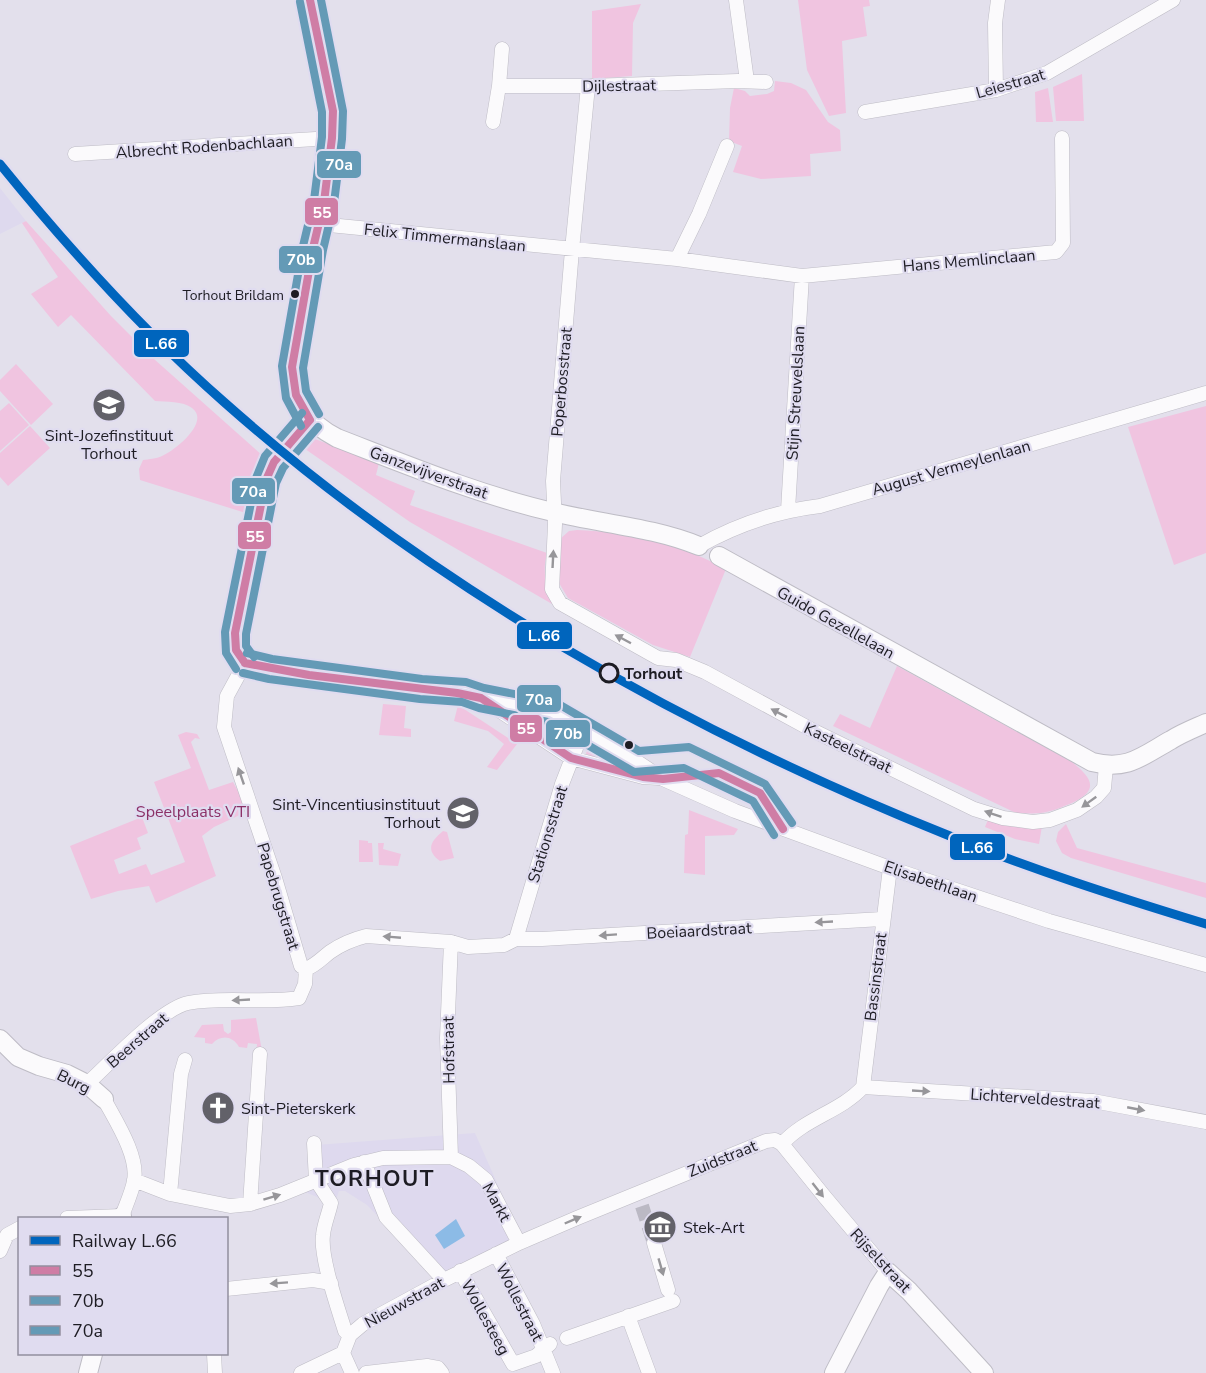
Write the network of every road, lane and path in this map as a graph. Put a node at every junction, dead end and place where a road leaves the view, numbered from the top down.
1 (310, 0) edge
2 (736, 0) edge
3 (998, 0) edge
4 (1173, 0) edge
5 (502, 50) dead end
6 (743, 81) junction
7 (766, 82) dead end
8 (499, 86) junction
9 (588, 86) junction
10 (996, 90) junction
11 (865, 112) dead end
12 (493, 122) dead end
13 (332, 138) junction
14 (1062, 138) dead end
15 (727, 146) dead end
16 (75, 154) dead end
17 (319, 224) junction
18 (572, 250) junction
19 (677, 259) junction
20 (802, 276) junction
21 (1206, 393) edge
22 (310, 420) junction
23 (788, 510) junction
24 (554, 513) junction
25 (699, 546) junction
26 (719, 556) joint
27 (245, 663) junction
28 (481, 698) junction
29 (1206, 723) edge
30 (583, 730) junction
31 (572, 758) junction
32 (1106, 766) junction
33 (663, 779) junction
34 (890, 868) junction
35 (882, 918) junction
36 (516, 939) junction
37 (451, 942) junction
38 (1206, 964) edge
39 (306, 969) junction
40 (0, 1039) edge
41 (260, 1054) dead end
42 (184, 1060) dead end
43 (87, 1084) junction
44 (863, 1087) junction
45 (104, 1099) joint
46 (1206, 1122) edge
47 (314, 1143) dead end
48 (782, 1144) junction
49 (451, 1157) junction
50 (364, 1162) junction
51 (135, 1180) junction
52 (316, 1180) junction
53 (170, 1194) junction
54 (250, 1204) junction
55 (228, 1212) edge
56 (122, 1217) edge
57 (18, 1229) edge
58 (519, 1243) junction
59 (654, 1243) tunnel mouth
60 (0, 1251) edge
61 (496, 1254) junction
62 (460, 1271) junction
63 (888, 1272) junction
64 (444, 1280) junction
65 (331, 1283) junction
66 (228, 1289) edge
67 (628, 1316) junction
68 (350, 1335) junction
69 (567, 1338) dead end
70 (547, 1347) junction
71 (92, 1355) edge
72 (214, 1355) edge
73 (339, 1355) junction
74 (88, 1373) edge
75 (215, 1373) edge
76 (301, 1373) edge
77 (351, 1373) edge
78 (366, 1373) edge
79 (442, 1373) edge
80 (553, 1373) edge
81 (650, 1373) edge
82 (834, 1373) edge
83 (984, 1373) edge

1 - 13 street
2 - 6 street
3 - 10 street
4 - 10 street, Leiestraat
5 - 8 street
6 - 7 street, Dijlestraat
6 - 9 street, Dijlestraat
8 - 9 street, Dijlestraat
8 - 12 street
9 - 18 street, Poperbosstraat
10 - 11 street, Leiestraat
13 - 16 street, Albrecht Rodenbachlaan
13 - 17 street
14 - 20 street, Hans Memlinclaan
15 - 19 street
17 - 18 street, Felix Timmermanslaan
17 - 22 street
18 - 19 street
18 - 24 street, Poperbosstraat
19 - 20 street
20 - 23 street, Stijn Streuvelslaan
21 - 23 street, August Vermeylenlaan
22 - 24 street, Ganzevijverstraat
22 - 27 street
23 - 25 street, August Vermeylenlaan
24 - 25 street, Guido Gezellelaan
32 -> 24 street, Kasteelstraat
25 - 26 street, Guido Gezellelaan
26 - 32 street, Guido Gezellelaan
27 - 28 street, Elisabethlaan
39 -> 27 street, Papebrugstraat
28 - 30 street, Elisabethlaan
28 - 31 street, Elisabethlaan
29 - 32 street
30 - 31 street, Stationsstraat
30 - 33 street, Elisabethlaan
31 - 33 street, Elisabethlaan
31 - 36 street, Stationsstraat
33 - 34 street, Elisabethlaan
34 - 35 street, Bassinstraat
34 - 38 street, Elisabethlaan
35 -> 36 street, Boeiaardstraat
35 - 44 street, Bassinstraat
36 - 37 street, Boeiaardstraat
37 -> 39 street, Boeiaardstraat
37 - 49 street, Hofstraat
39 -> 43 street, Beerstraat
40 - 43 street, Burg
41 - 54 street
42 - 53 street
43 - 45 street, Burg
44 -> 46 street, Lichterveldestraat
44 - 48 street
45 - 51 street, Burg
47 - 52 street
58 -> 48 street, Zuidstraat
48 -> 63 street, Rijselstraat
49 - 50 street
49 - 58 street, Markt
50 - 52 street
50 - 64 street
51 - 53 street
51 - 56 street
54 -> 52 street
52 - 65 street
53 - 55 street
54 - 55 street
57 - 60 street
58 - 61 street, Nieuwstraat
59 -> 67 street
61 - 62 street, Nieuwstraat
61 - 70 street, Wollestraat
62 - 64 street, Nieuwstraat
62 - 70 street, Wollesteeg
63 - 82 street
63 - 83 street, Rijselstraat
64 - 68 street, Nieuwstraat
65 -> 66 street
65 - 68 street
67 - 69 street
67 - 81 street
68 - 73 street, Nieuwstraat
70 - 80 street, Wollestraat
71 - 74 street
72 - 75 street
73 - 76 street
73 - 77 street
78 - 79 street

